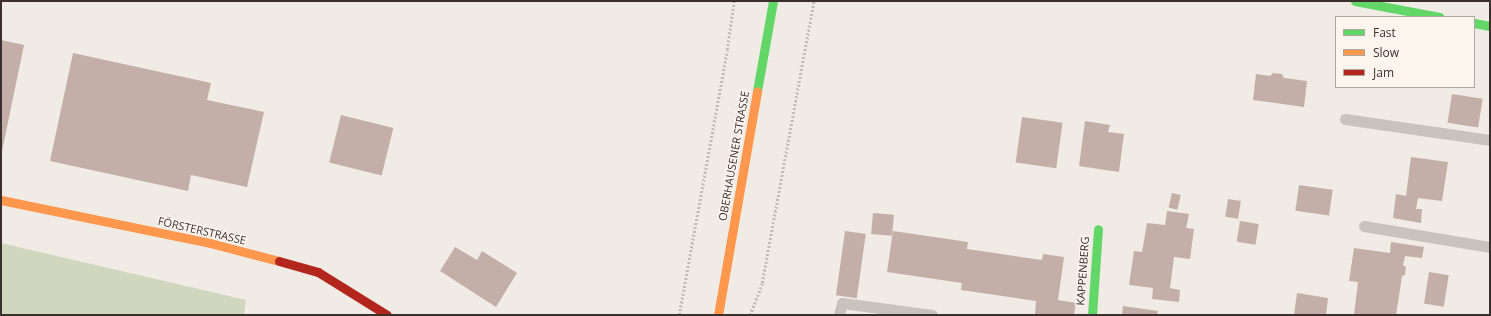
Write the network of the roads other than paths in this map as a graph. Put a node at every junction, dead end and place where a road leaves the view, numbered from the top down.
1 (773, 1) edge
2 (1355, 1) edge
3 (1435, 16) edge
4 (1475, 23) edge
5 (1490, 26) edge
6 (1345, 119) dead end
7 (1490, 140) edge
8 (1, 200) edge
9 (1364, 226) dead end
10 (1098, 229) dead end
11 (1490, 247) edge
12 (387, 315) edge
13 (718, 315) edge
14 (840, 315) edge
15 (932, 315) edge
16 (1092, 315) edge

1 - 13 street, OBERHAUSENER STRASSE
2 - 3 street
4 - 5 street
6 - 7 lane
8 - 12 street, FÖRSTERSTRASSE
9 - 11 lane
10 - 16 street, KAPPENBERG
14 - 15 lane

